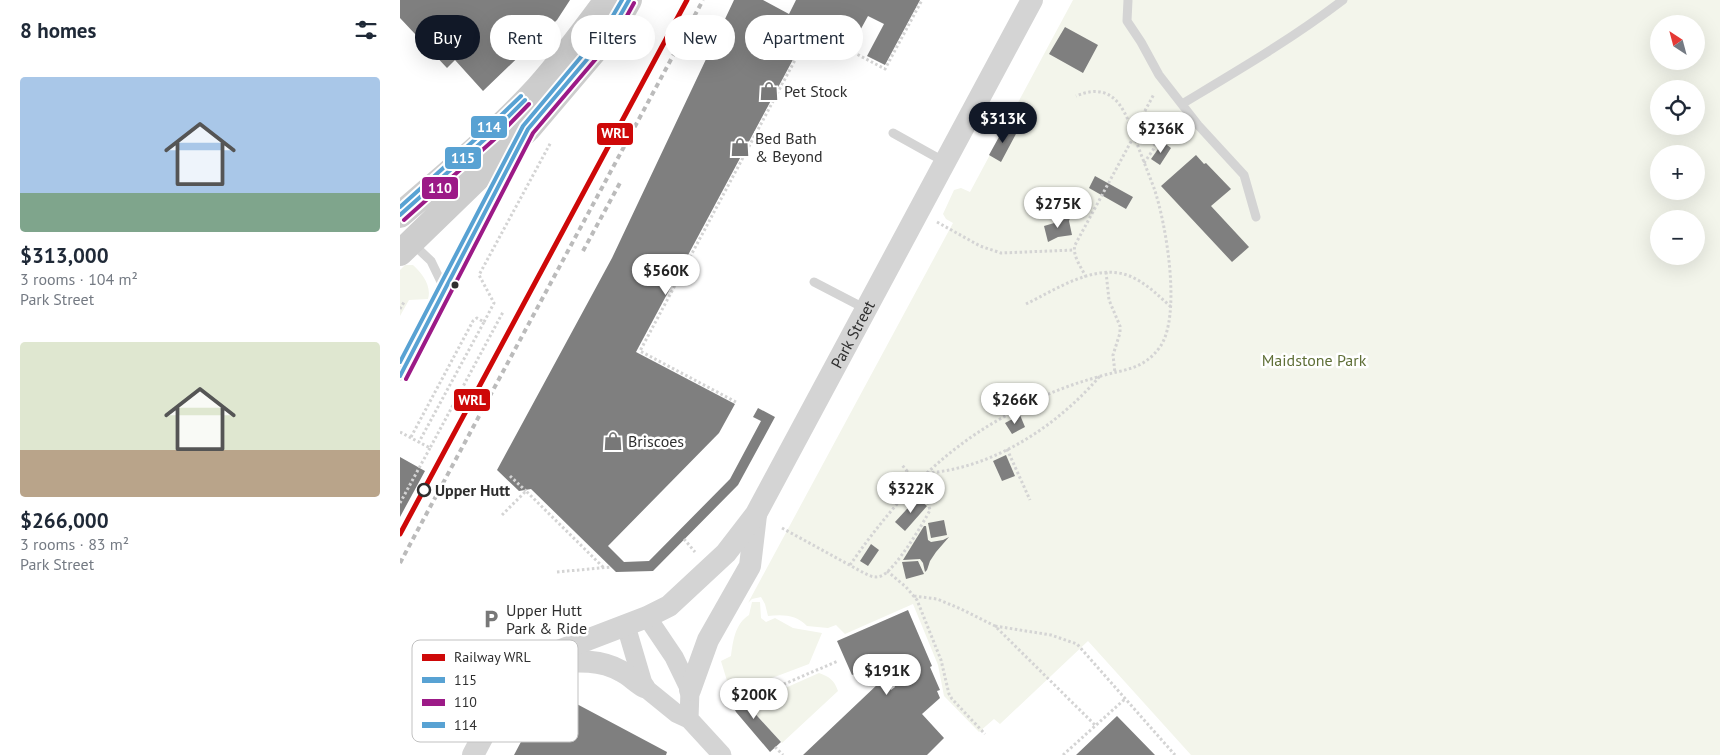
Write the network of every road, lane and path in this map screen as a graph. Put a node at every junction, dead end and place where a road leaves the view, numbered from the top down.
1 (592, 0) edge
2 (607, 0) edge
3 (629, 0) edge
4 (922, 0) edge
5 (1032, 0) edge
6 (1128, 0) edge
7 (1343, 0) edge
8 (570, 50) junction
9 (1162, 80) junction
10 (1076, 96) dead end
11 (1182, 104) junction
12 (1144, 112) junction
13 (528, 129) junction
14 (893, 133) dead end
15 (1134, 135) junction
16 (554, 136) dead end
17 (946, 162) junction
18 (1144, 163) junction
19 (919, 212) junction
20 (400, 215) edge
21 (1256, 217) dead end
22 (404, 245) edge
23 (1074, 250) junction
24 (1106, 272) junction
25 (1086, 277) junction
26 (814, 282) dead end
27 (445, 290) junction
28 (404, 302) dead end
29 (1026, 304) dead end
30 (1171, 307) junction
31 (400, 309) edge
32 (866, 309) junction
33 (503, 312) dead end
34 (484, 322) junction
35 (1115, 373) junction
36 (400, 376) edge
37 (1101, 376) junction
38 (445, 394) junction
39 (448, 398) dead end
40 (736, 402) dead end
41 (400, 432) edge
42 (411, 437) junction
43 (419, 442) junction
44 (430, 448) junction
45 (1008, 449) junction
46 (902, 465) dead end
47 (926, 473) junction
48 (510, 476) dead end
49 (911, 488) junction
50 (526, 491) junction
51 (1030, 500) dead end
52 (400, 503) edge
53 (756, 514) junction
54 (502, 515) dead end
55 (782, 528) dead end
56 (850, 565) junction
57 (611, 567) dead end
58 (604, 568) junction
59 (557, 572) dead end
60 (887, 572) junction
61 (914, 596) junction
62 (647, 617) junction
63 (626, 626) junction
64 (996, 626) junction
65 (578, 644) edge
66 (838, 661) dead end
67 (578, 662) edge
68 (644, 687) junction
69 (690, 690) junction
70 (756, 696) dead end
71 (1126, 698) junction
72 (689, 719) junction
73 (1095, 725) junction
74 (985, 734) dead end
75 (480, 742) edge
76 (775, 747) dead end
77 (473, 755) edge
78 (722, 755) edge
79 (782, 755) edge
80 (1063, 755) edge
81 (1175, 755) edge

1 - 8 street
2 - 8 main road
3 - 13 main road
4 - 40 path
5 - 17 street, Park Street
6 - 9 lane
7 - 11 lane
8 - 20 main road
9 - 11 lane
9 - 12 path
10 - 15 path
11 - 21 lane
12 - 15 path
12 - 18 path
13 - 22 main road
13 - 27 lane
14 - 17 lane
15 - 18 path
15 - 23 path
16 - 34 path
17 - 19 street, Park Street
18 - 30 path
19 - 23 path
19 - 32 street, Park Street
22 - 27 lane
23 - 25 path
24 - 25 path
24 - 30 path
24 - 35 path
25 - 29 path
26 - 32 lane
27 - 36 lane
28 - 31 path
30 - 35 path
32 - 53 street, Park Street
33 - 44 path
34 - 38 path
34 - 42 path
35 - 37 path
37 - 45 path
37 - 47 path
38 - 39 path
38 - 43 path
41 - 42 path
42 - 43 path
43 - 44 path
44 - 52 path
45 - 47 path
45 - 51 path
46 - 49 path
47 - 49 path
48 - 50 path
49 - 56 path
49 - 60 path
50 - 54 path
50 - 58 path
53 - 62 street, Park Street
53 - 69 street
55 - 56 path
56 - 60 path
57 - 58 path
58 - 59 path
60 - 61 path
61 - 64 path
61 - 74 path
62 - 63 street, Park Street
62 - 69 street
63 - 65 street, Park Street
63 - 68 street
64 - 71 path
64 - 73 path
66 - 70 path
67 - 68 street
68 - 72 street
69 - 72 street
71 - 73 path
71 - 81 path
72 - 78 street
73 - 80 path
75 - 77 street, Park Street
76 - 79 path

